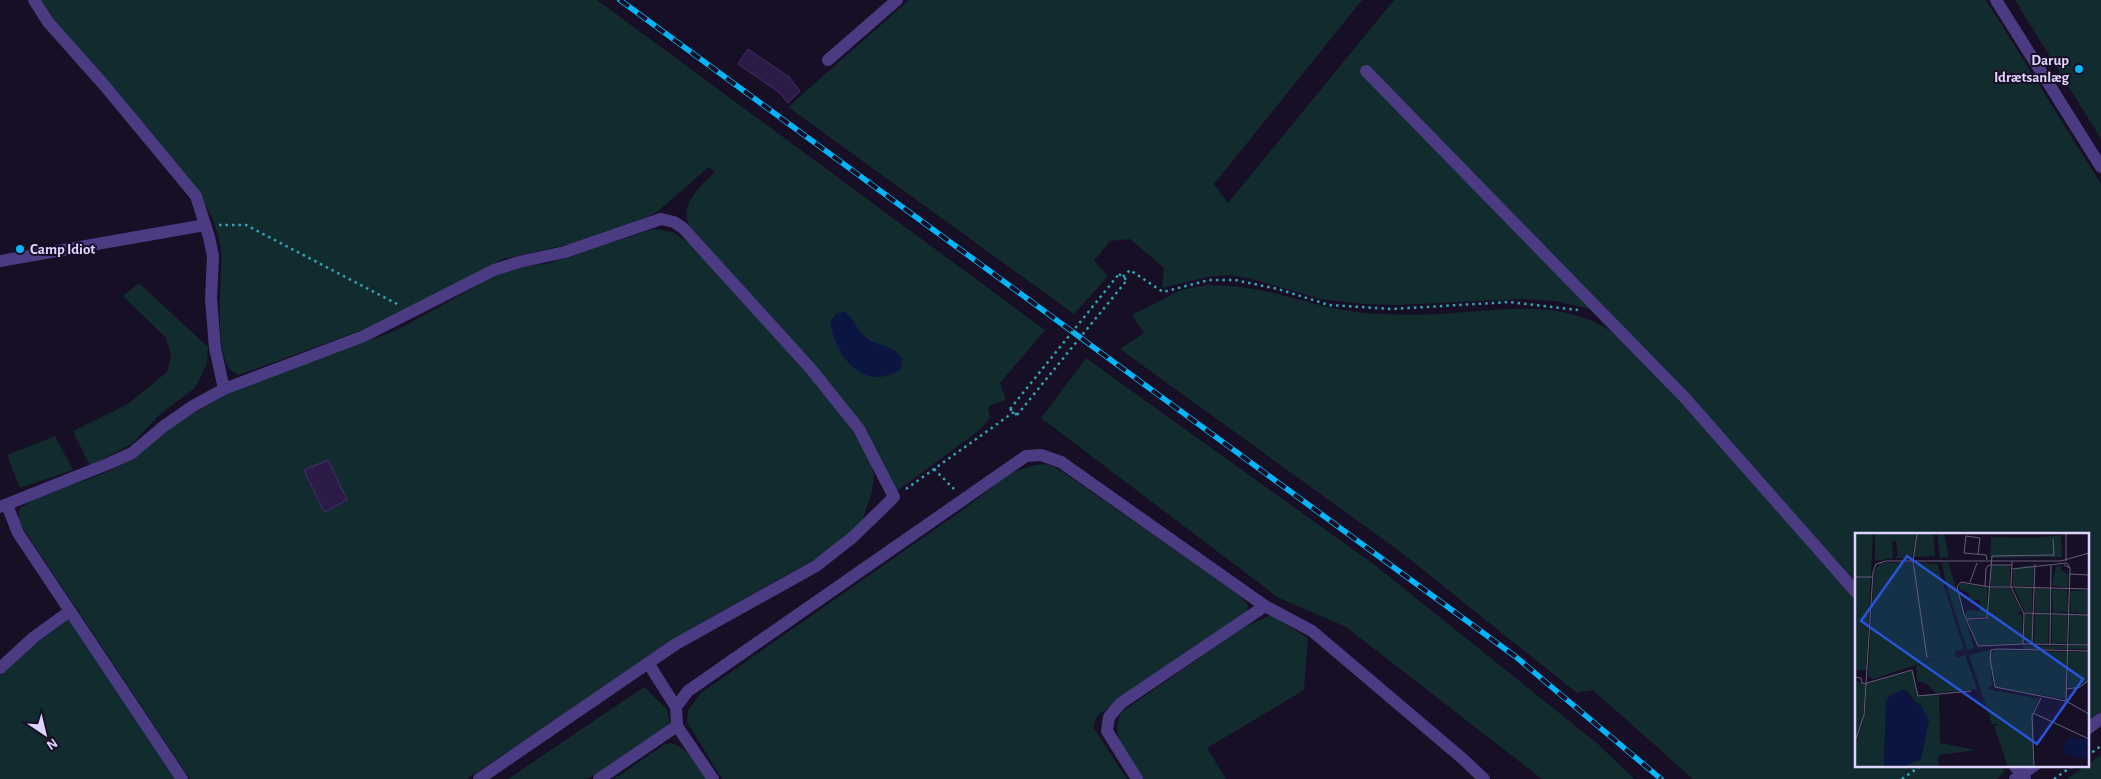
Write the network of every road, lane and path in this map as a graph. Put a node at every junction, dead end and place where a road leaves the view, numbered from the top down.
1 (34, 0) edge
2 (897, 0) edge
3 (1996, 0) edge
4 (828, 60) dead end
5 (1366, 71) dead end
6 (2101, 167) edge
7 (205, 225) junction
8 (0, 261) edge
9 (1123, 277) junction
10 (404, 315) junction
11 (1602, 315) junction
12 (224, 389) junction
13 (1014, 412) junction
14 (934, 469) junction
15 (894, 497) junction
16 (964, 499) junction
17 (3, 506) edge
18 (1855, 591) edge
19 (1265, 606) junction
20 (70, 611) junction
21 (648, 663) junction
22 (0, 668) edge
23 (676, 707) junction
24 (2101, 719) edge
25 (677, 726) junction
26 (2088, 728) edge
27 (2101, 746) edge
28 (2088, 755) edge
29 (1921, 766) edge
30 (2033, 766) edge
31 (2073, 766) edge
32 (2019, 774) edge
33 (182, 779) edge
34 (479, 779) edge
35 (599, 779) edge
36 (713, 779) edge
37 (1137, 779) edge
38 (1484, 779) edge
39 (1902, 779) edge
40 (2054, 779) edge

1 - 7 street
2 - 4 street
3 - 6 street
5 - 11 street
7 - 8 street
7 - 10 path
7 - 12 street
9 - 11 path
9 - 13 path, bridge
9 - 13 path, bridge
10 - 12 street
10 - 15 street
11 - 18 street
12 - 17 street
13 - 14 path
14 - 15 path
14 - 16 path
15 - 21 street
16 - 19 street
16 - 23 street
17 - 20 street
19 - 37 street
19 - 38 street
20 - 22 street
20 - 33 street
21 - 23 street
21 - 34 street
23 - 25 street
24 - 26 street
25 - 35 street
25 - 36 street
27 - 28 path
29 - 39 path
30 - 32 street
31 - 40 path

